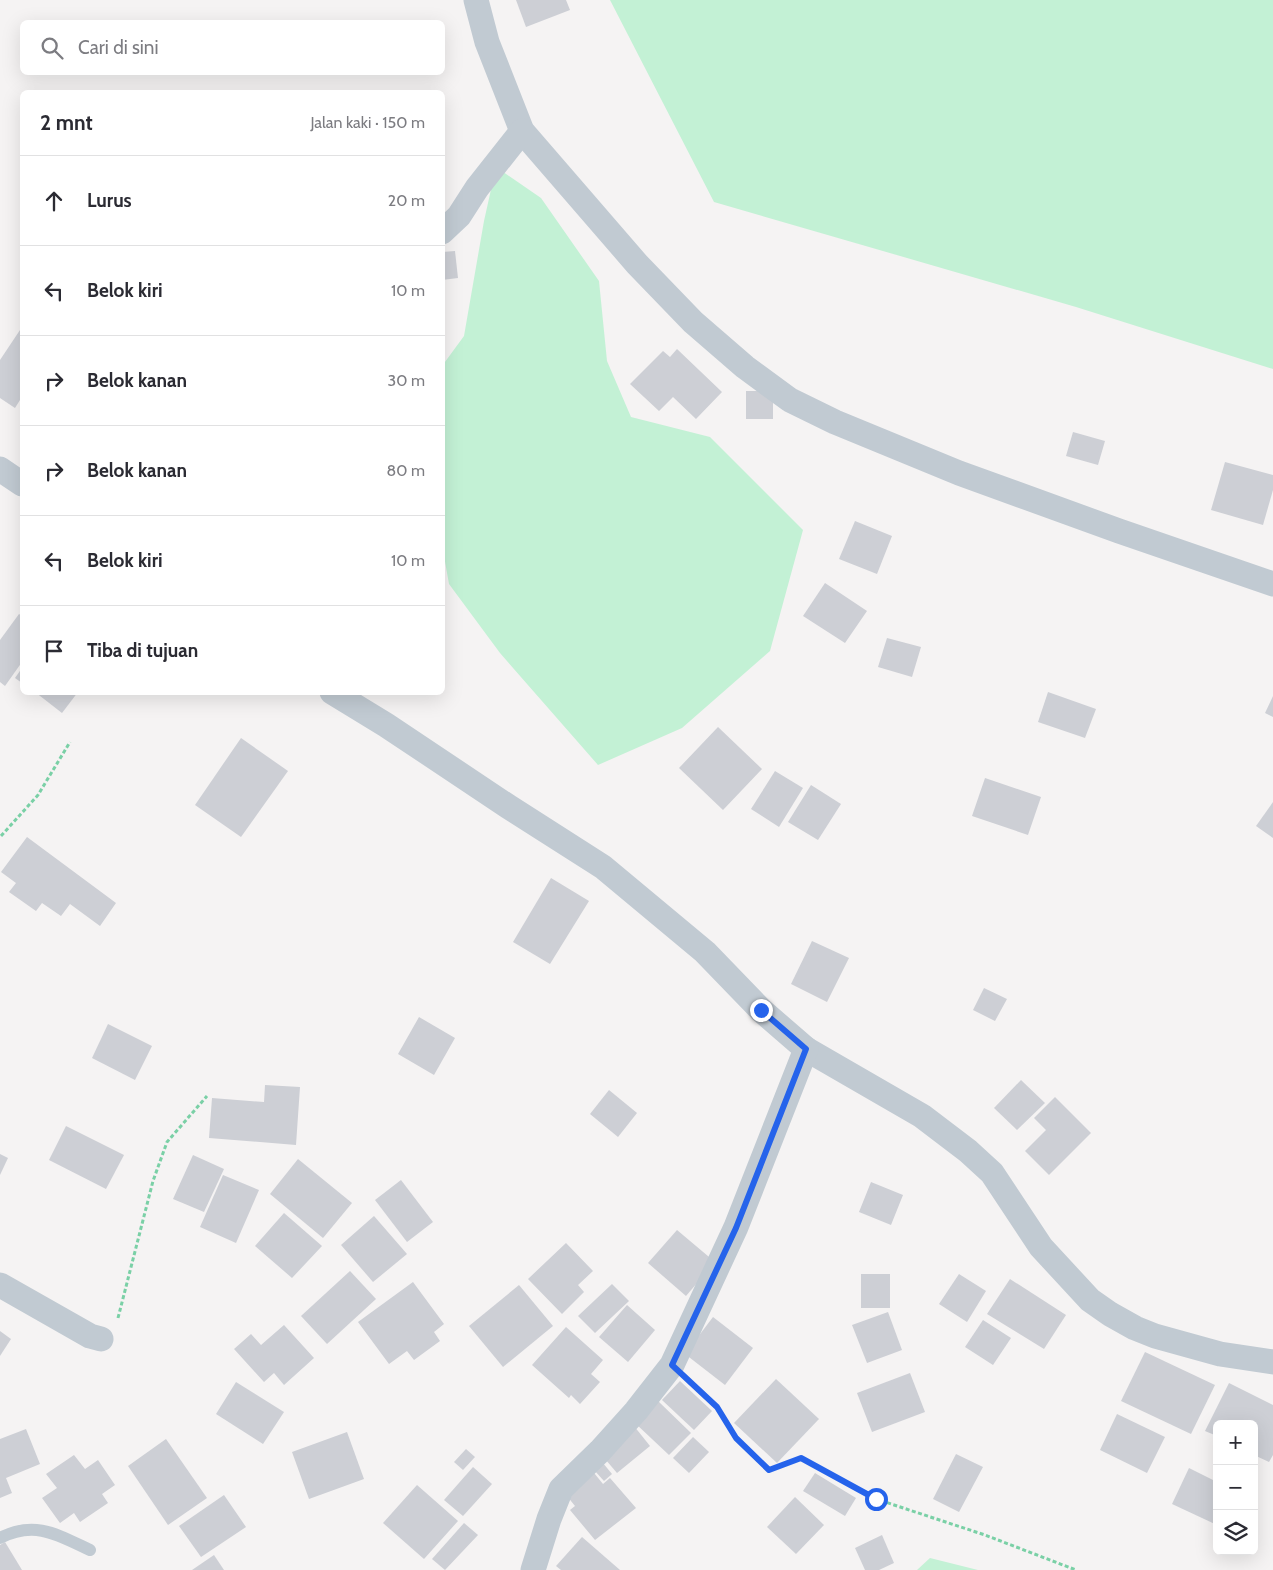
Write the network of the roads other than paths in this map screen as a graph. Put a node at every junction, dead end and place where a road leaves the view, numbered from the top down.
1 (476, 0) edge
2 (522, 131) junction
3 (445, 229) edge
4 (1273, 584) edge
5 (337, 695) edge
6 (806, 1049) junction
7 (0, 1285) edge
8 (100, 1339) road end
9 (1273, 1362) edge
10 (0, 1538) edge
11 (90, 1550) dead end
12 (533, 1570) edge

1 - 2 street
2 - 3 street
2 - 4 street
5 - 6 street
6 - 9 street
6 - 12 street
7 - 8 street
10 - 11 lane

